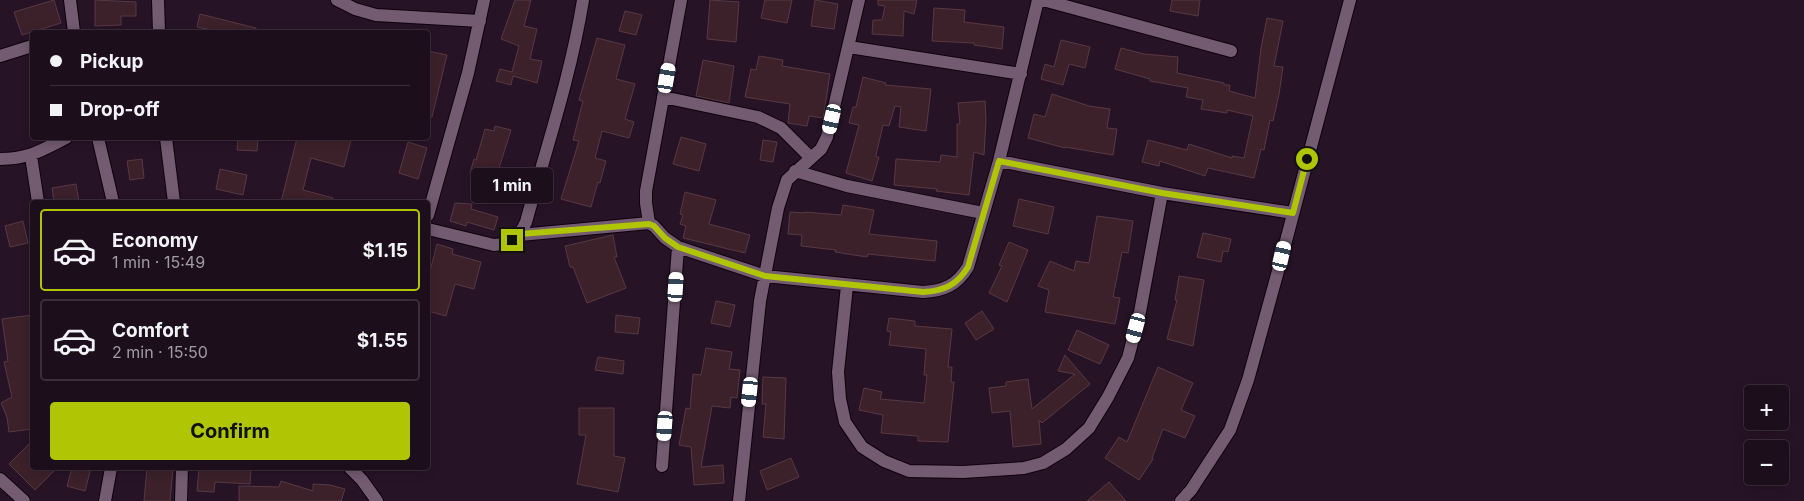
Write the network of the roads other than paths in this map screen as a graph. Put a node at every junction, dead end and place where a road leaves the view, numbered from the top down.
1 (70, 0) edge
2 (158, 0) edge
3 (337, 0) edge
4 (484, 0) edge
5 (583, 0) edge
6 (681, 0) edge
7 (860, 0) edge
8 (1038, 0) edge
9 (1043, 0) edge
10 (1350, 0) edge
11 (480, 21) junction
12 (74, 30) edge
13 (159, 30) edge
14 (30, 47) edge
15 (849, 47) junction
16 (1231, 52) dead end
17 (0, 56) edge
18 (1021, 74) junction
19 (663, 97) junction
20 (62, 140) edge
21 (98, 140) edge
22 (166, 140) edge
23 (31, 156) junction
24 (811, 158) junction
25 (0, 159) edge
26 (999, 161) junction
27 (796, 171) junction
28 (1162, 193) junction
29 (38, 200) edge
30 (113, 200) edge
31 (174, 200) edge
32 (430, 208) edge
33 (984, 213) junction
34 (1293, 213) junction
35 (649, 224) junction
36 (430, 229) edge
37 (520, 234) junction
38 (678, 247) junction
39 (765, 276) junction
40 (847, 286) junction
41 (662, 466) dead end
42 (111, 470) edge
43 (182, 470) edge
44 (352, 470) edge
45 (0, 479) edge
46 (24, 501) edge
47 (105, 501) edge
48 (181, 501) edge
49 (377, 501) edge
50 (739, 501) edge
51 (1181, 501) edge

1 - 12 street
2 - 13 street
3 - 11 street
4 - 11 street
5 - 37 street
6 - 19 street
7 - 15 street
8 - 18 street
9 - 16 street
10 - 34 street
11 - 32 street
14 - 17 street
15 - 18 street
15 - 24 street
18 - 26 street
19 - 24 street
19 - 35 street
20 - 23 street
21 - 30 street
22 - 31 street
23 - 25 street
23 - 29 street
24 - 27 street
26 - 28 street
26 - 33 street
27 - 33 street
27 - 39 street
28 - 34 street
28 - 40 street
33 - 40 street
34 - 51 street
35 - 37 street
35 - 38 street
36 - 37 street
38 - 39 street
38 - 41 street
39 - 40 street
39 - 50 street
42 - 47 street
43 - 48 street
44 - 49 street
45 - 46 street

